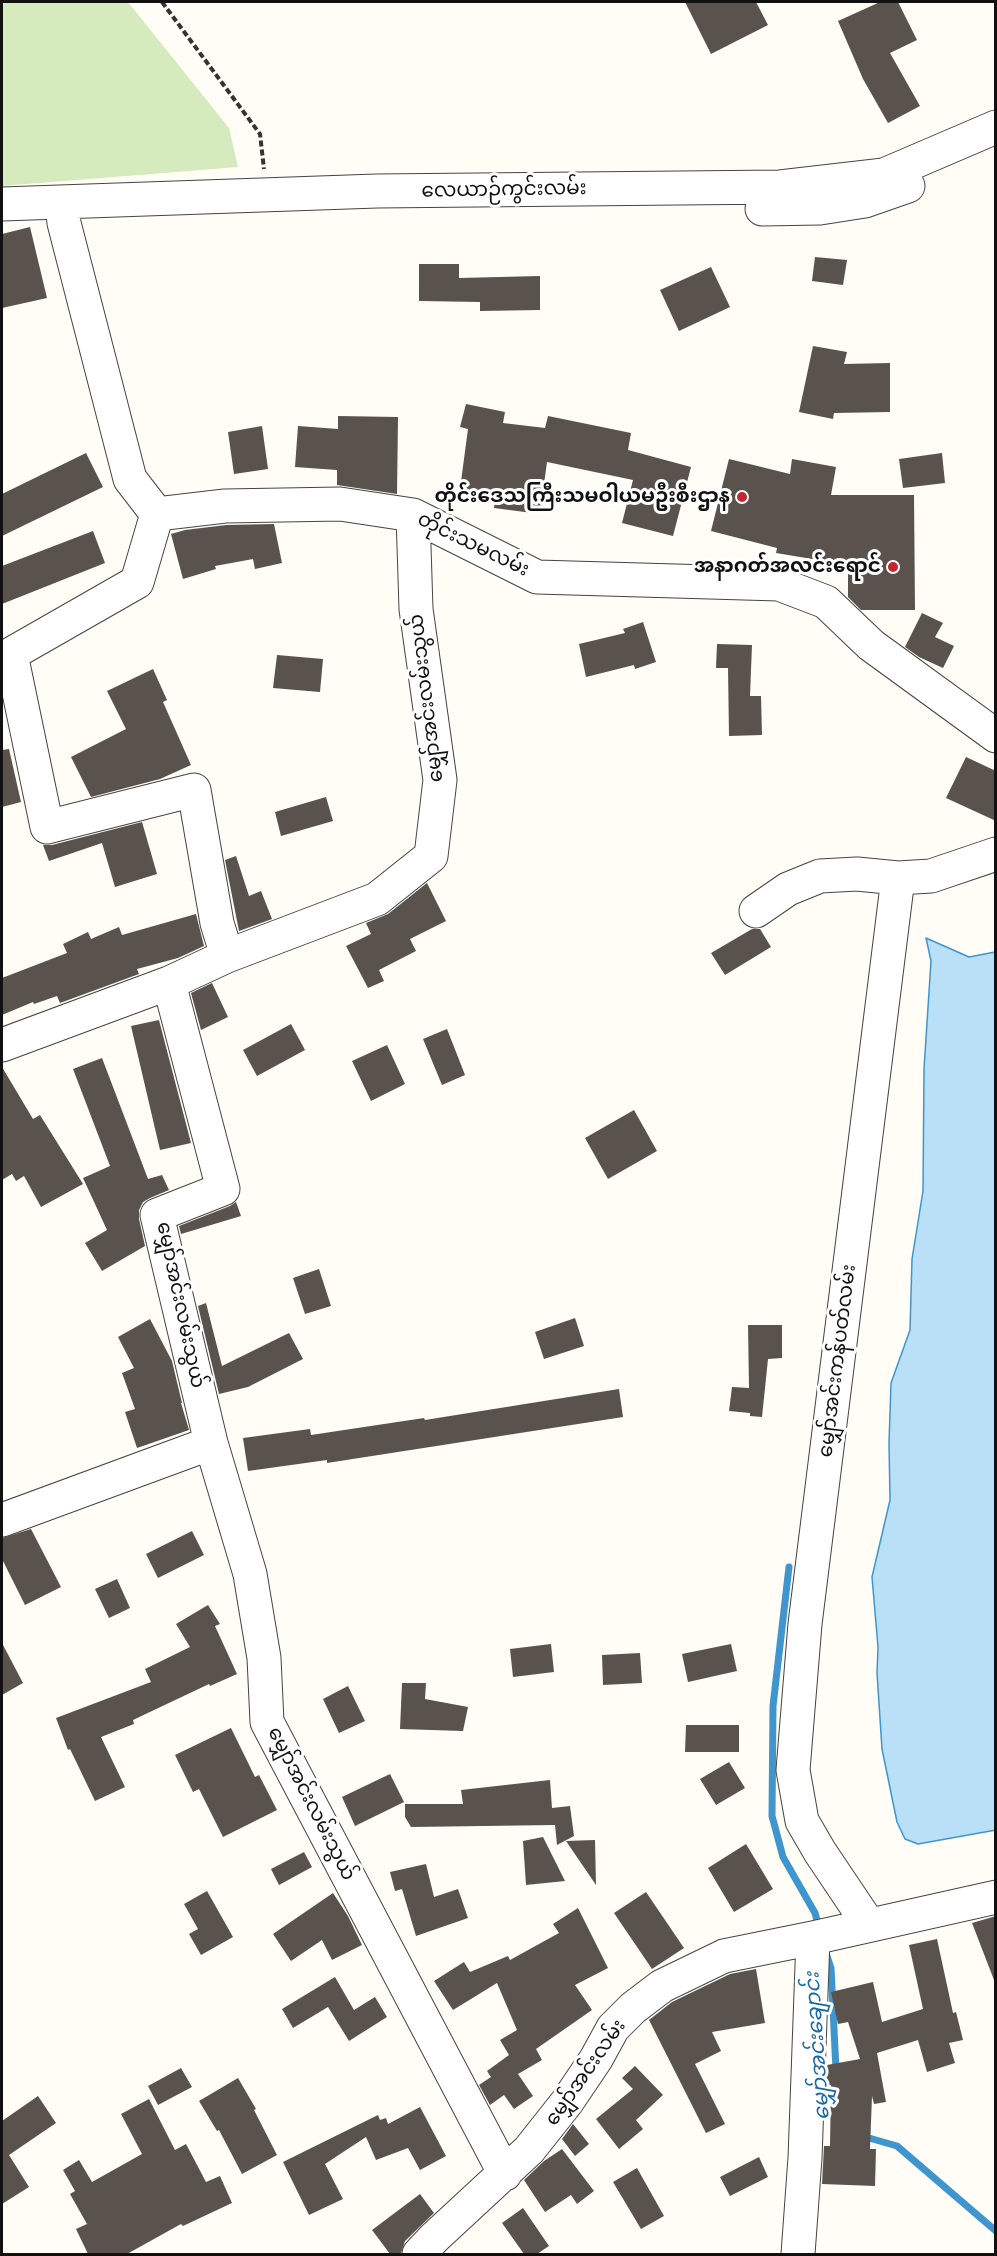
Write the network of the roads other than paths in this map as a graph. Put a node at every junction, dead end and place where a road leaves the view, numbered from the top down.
1 (996, 127) edge
2 (996, 151) edge
3 (2, 204) edge
4 (63, 213) junction
5 (2, 228) edge
6 (157, 514) junction
7 (413, 515) junction
8 (6, 656) edge
9 (996, 736) edge
10 (996, 854) edge
11 (898, 878) junction
12 (756, 911) dead end
13 (227, 956) junction
14 (169, 983) junction
15 (2, 1045) edge
16 (211, 1443) junction
17 (2, 1520) edge
18 (996, 1896) edge
19 (869, 1925) junction
20 (813, 1938) junction
21 (505, 2174) junction
22 (419, 2254) edge
23 (798, 2254) edge

1 - 4 street, လေယာဉ်ကွင်းလမ်း
2 - 4 street, လေယာဉ်ကွင်းလမ်း
3 - 4 street, လေယာဉ်ကွင်းလမ်း
4 - 5 street, လေယာဉ်ကွင်းလမ်း
4 - 6 street
6 - 7 street, တိုင်းသမလမ်း
6 - 8 street
7 - 9 street, တိုင်းသမလမ်း
7 - 13 street, မျှော်အင်းလမ်းသွယ်
8 - 13 street
10 - 11 street
11 - 12 street
11 - 19 street, မျှော်အင်းကန်ပတ်လမ်း
13 - 14 street, မျှော်အင်းလမ်းသွယ်
14 - 15 street
14 - 16 street, မျှော်အင်းလမ်းသွယ်
16 - 17 street
16 - 21 street, မျှော်အင်းလမ်းသွယ်
18 - 19 street, မျှော်အင်းလမ်း
19 - 20 street, မျှော်အင်းလမ်း
20 - 21 street, မျှော်အင်းလမ်း
20 - 23 street
21 - 22 street, မျှော်အင်းလမ်း

